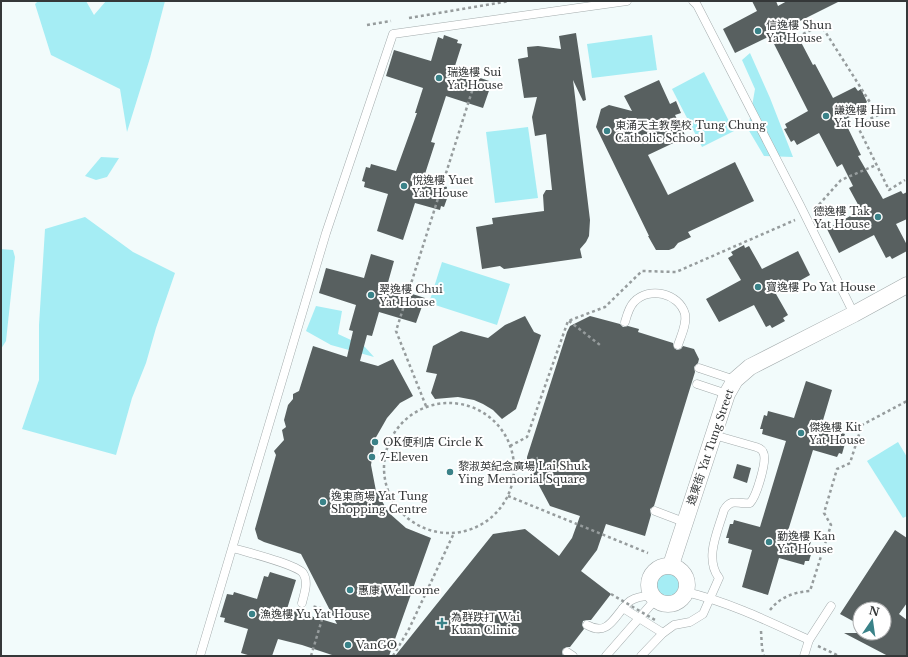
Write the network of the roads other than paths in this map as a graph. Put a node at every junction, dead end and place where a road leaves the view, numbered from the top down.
1 (627, 1) edge
2 (693, 1) edge
3 (907, 285) edge
4 (854, 314) junction
5 (625, 322) dead end
6 (678, 345) dead end
7 (699, 368) dead end
8 (735, 380) junction
9 (697, 384) dead end
10 (727, 394) junction
11 (714, 434) junction
12 (655, 512) dead end
13 (684, 522) junction
14 (232, 548) junction
15 (671, 565) junction
16 (686, 592) junction
17 (653, 598) junction
18 (710, 598) junction
19 (302, 604) road end
20 (831, 606) dead end
21 (623, 608) junction
22 (638, 620) junction
23 (587, 625) dead end
24 (663, 633) junction
25 (809, 640) junction
26 (200, 656) edge
27 (606, 656) edge
28 (641, 656) edge
29 (804, 656) edge

1 - 14 lane
2 - 4 lane
3 - 4 street, 逸東街 Yat Tung Street
4 - 8 street, 逸東街 Yat Tung Street
5 - 6 lane
7 - 8 lane
8 - 10 street, 逸東街 Yat Tung Street
9 - 10 lane
10 - 11 street, 逸東街 Yat Tung Street
11 - 13 street, 逸東街 Yat Tung Street
11 - 18 lane
12 - 13 lane
13 - 15 street, 逸東街 Yat Tung Street
14 - 19 lane
14 - 26 lane
15 - 16 street
15 - 17 street
16 - 17 street
16 - 18 lane
17 - 21 lane
17 - 22 lane
18 - 24 lane
18 - 25 lane
20 - 25 lane
21 - 22 lane
21 - 23 lane
22 - 24 lane
22 - 27 lane
24 - 28 lane
25 - 29 lane

